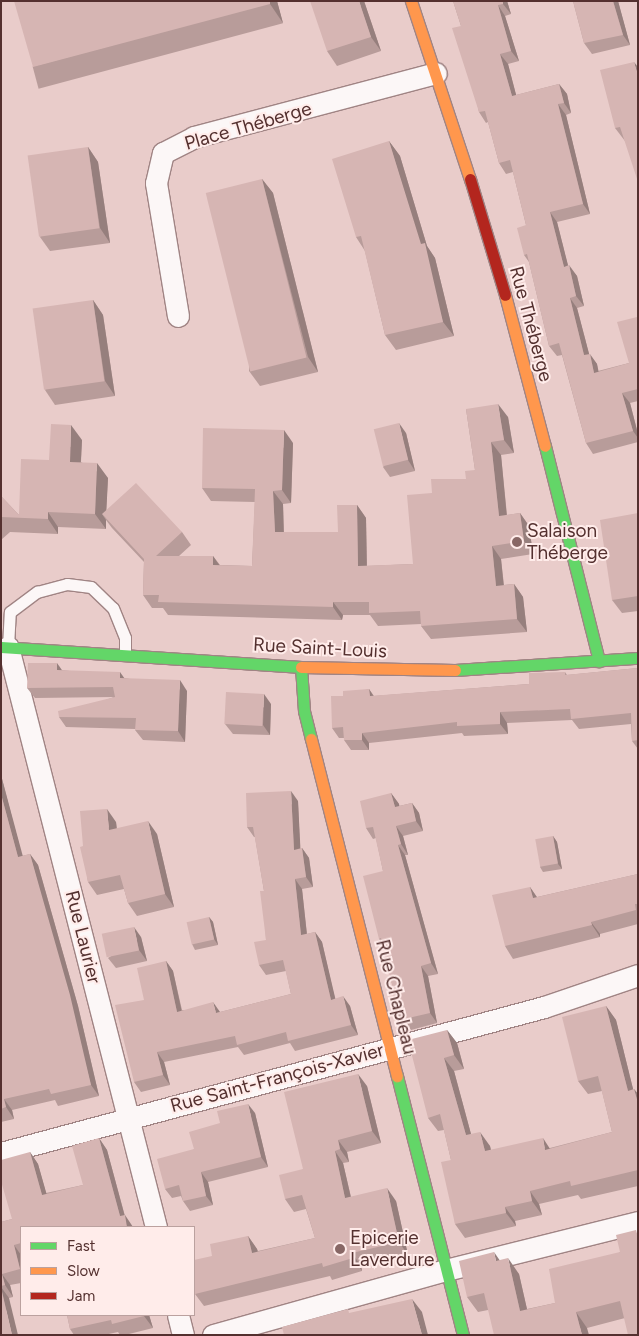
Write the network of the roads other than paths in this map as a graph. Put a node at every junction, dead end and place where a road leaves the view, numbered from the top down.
1 (411, 1) edge
2 (436, 74) junction
3 (178, 316) dead end
4 (5, 647) edge
5 (125, 653) junction
6 (638, 658) edge
7 (599, 661) junction
8 (301, 667) junction
9 (638, 975) edge
10 (391, 1048) junction
11 (130, 1118) junction
12 (1, 1153) edge
13 (638, 1222) edge
14 (156, 1226) edge
15 (446, 1270) junction
16 (178, 1316) edge
17 (182, 1335) edge
18 (212, 1335) edge
19 (462, 1335) edge

1 - 2 main road, Rue Théberge
2 - 3 street, Place Théberge
2 - 7 main road, Rue Théberge
4 - 5 main road, Rue Saint-Louis
4 - 5 lane
4 - 11 street, Rue Laurier
5 - 8 main road, Rue Saint-Louis
6 - 7 main road, Rue Saint-Louis
7 - 8 main road, Rue Saint-Louis
8 - 10 main road, Rue Chapleau
9 - 10 street, Rue Saint-François-Xavier
10 - 11 street, Rue Saint-François-Xavier
10 - 15 main road, Rue Chapleau
11 - 12 street, Rue Saint-François-Xavier
11 - 14 street, Rue Laurier
13 - 15 street
15 - 18 street
15 - 19 main road, Rue Chapleau
16 - 17 street

